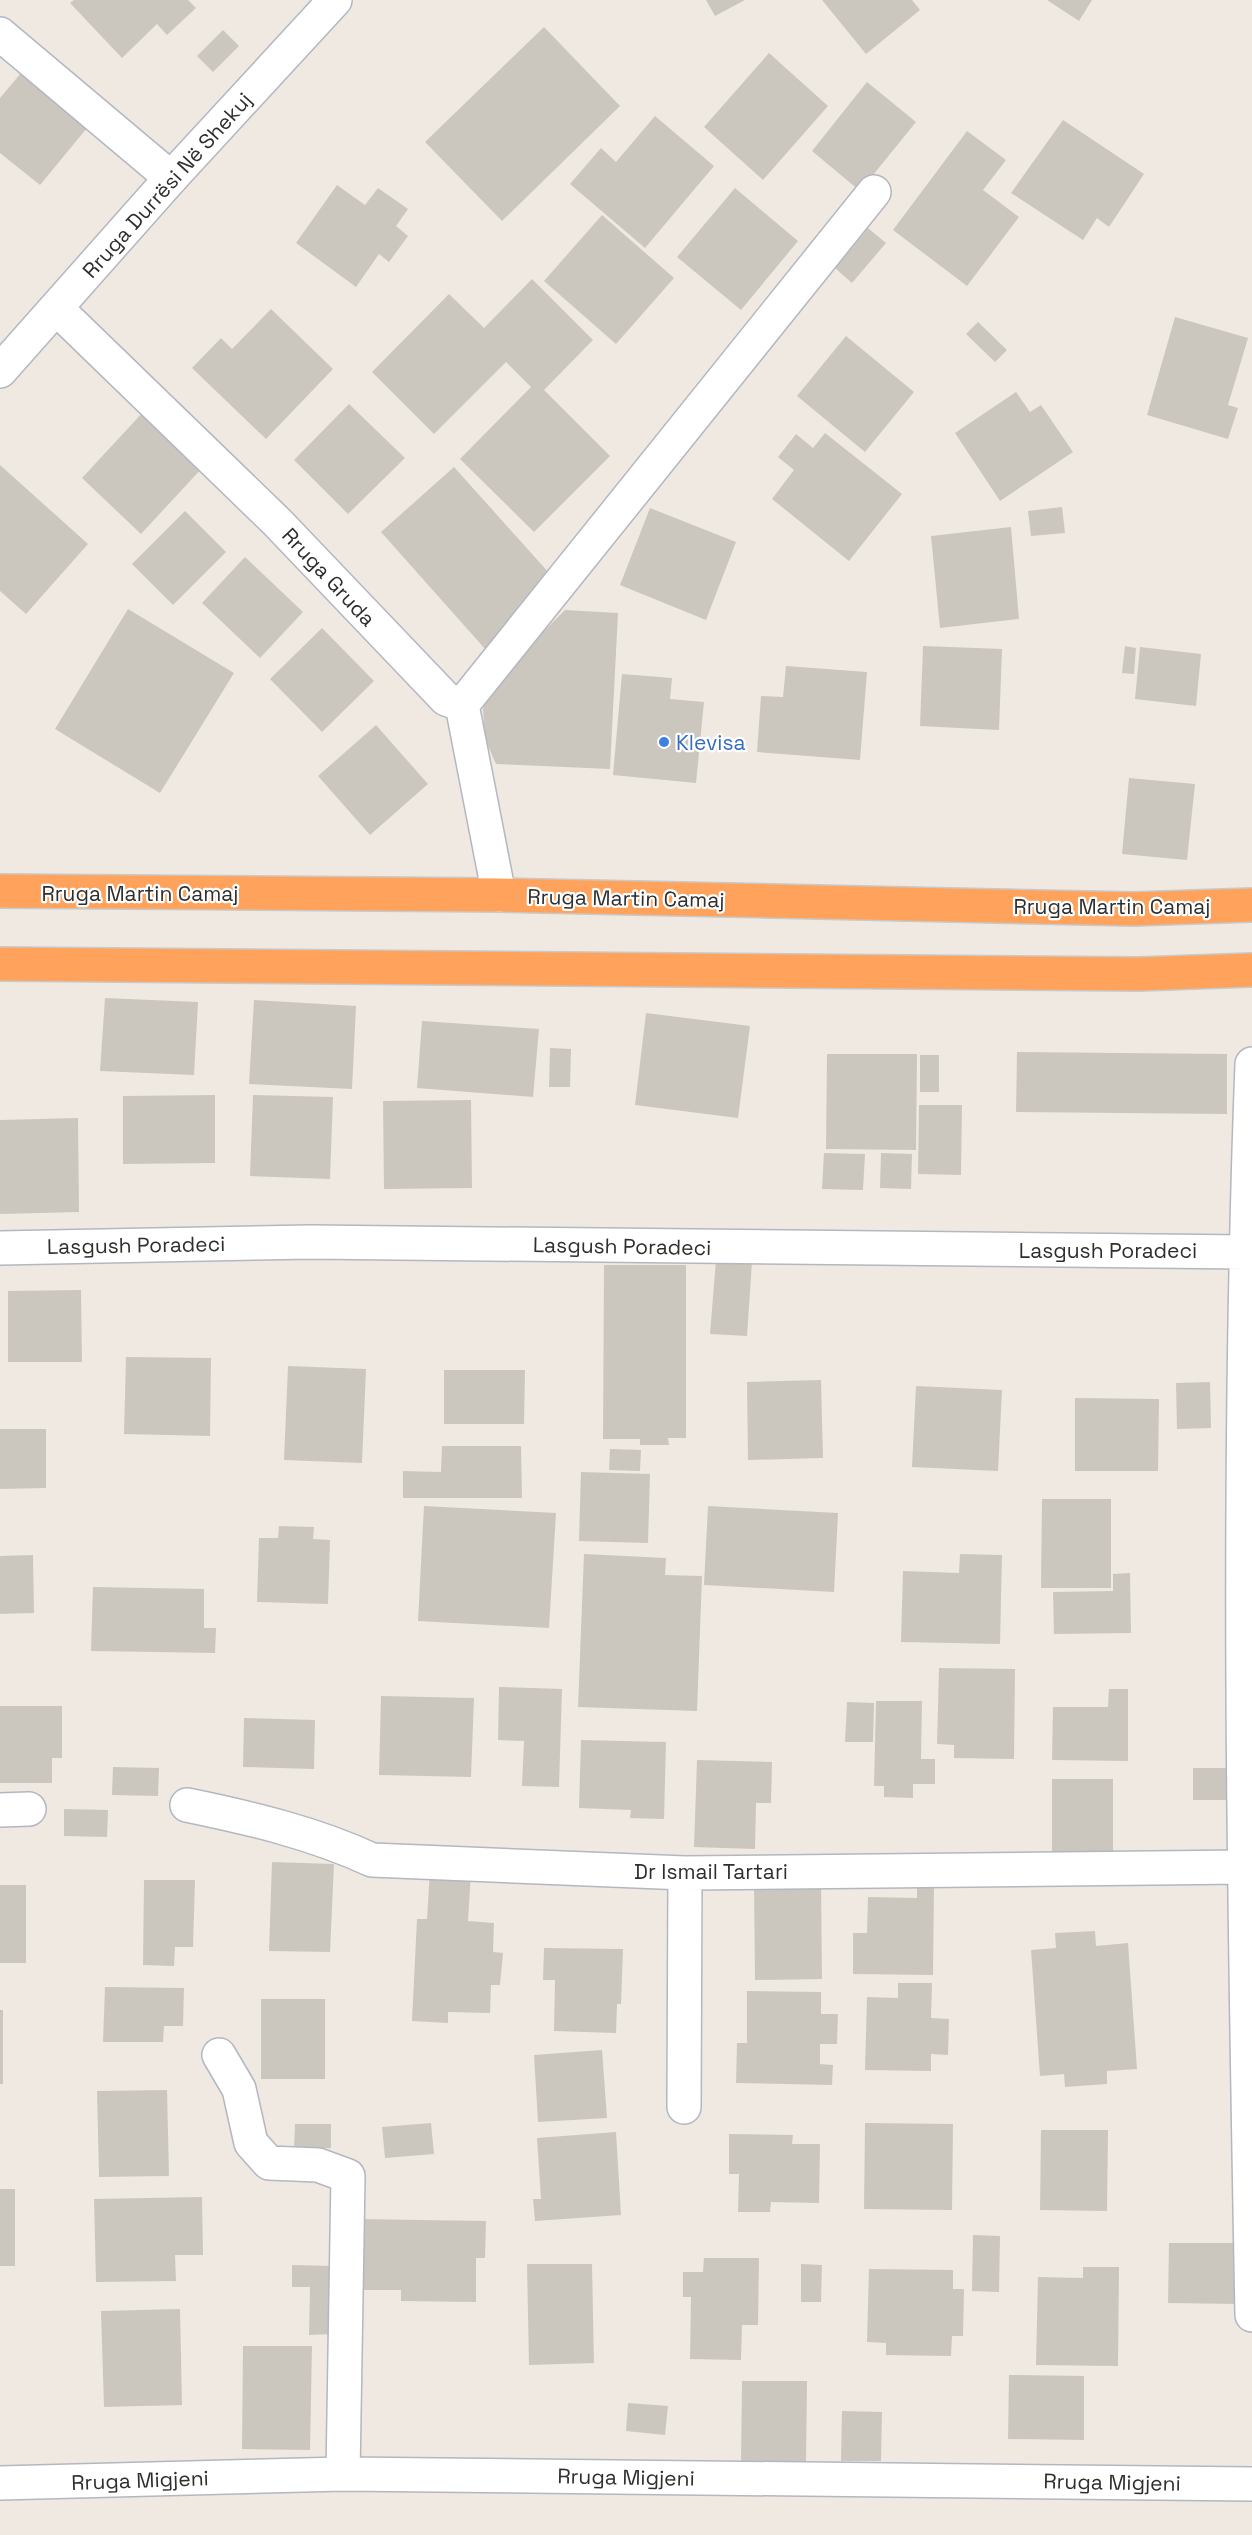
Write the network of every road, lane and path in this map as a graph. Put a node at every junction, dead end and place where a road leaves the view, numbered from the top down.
1 (335, 0) edge
2 (0, 34) edge
3 (171, 178) junction
4 (874, 192) dead end
5 (57, 309) junction
6 (0, 371) edge
7 (462, 705) junction
8 (0, 891) edge
9 (499, 895) junction
10 (1252, 905) edge
11 (0, 964) edge
12 (1252, 970) edge
13 (1252, 1064) edge
14 (0, 1248) edge
15 (1245, 1251) junction
16 (187, 1805) dead end
17 (1243, 1867) junction
18 (685, 1874) junction
19 (219, 2055) dead end
20 (684, 2107) dead end
21 (1252, 2315) edge
22 (343, 2474) junction
23 (0, 2483) edge
24 (1252, 2484) edge

1 - 3 street, Rruga Durrësi Në Shekuj
2 - 3 street
3 - 5 street, Rruga Durrësi Në Shekuj
4 - 7 street
5 - 6 street, Rruga Durrësi Në Shekuj
5 - 7 street, Rruga Gruda
7 - 9 street
8 - 9 highway, Rruga Martin Camaj
9 - 10 highway, Rruga Martin Camaj
11 - 12 highway
13 - 15 street
14 - 15 street, Lasgush Poradeci
15 - 17 street
16 - 18 street, Dr Ismail Tartari
17 - 18 street, Dr Ismail Tartari
17 - 21 street
18 - 20 street
19 - 22 street
22 - 23 street, Rruga Migjeni
22 - 24 street, Rruga Migjeni

